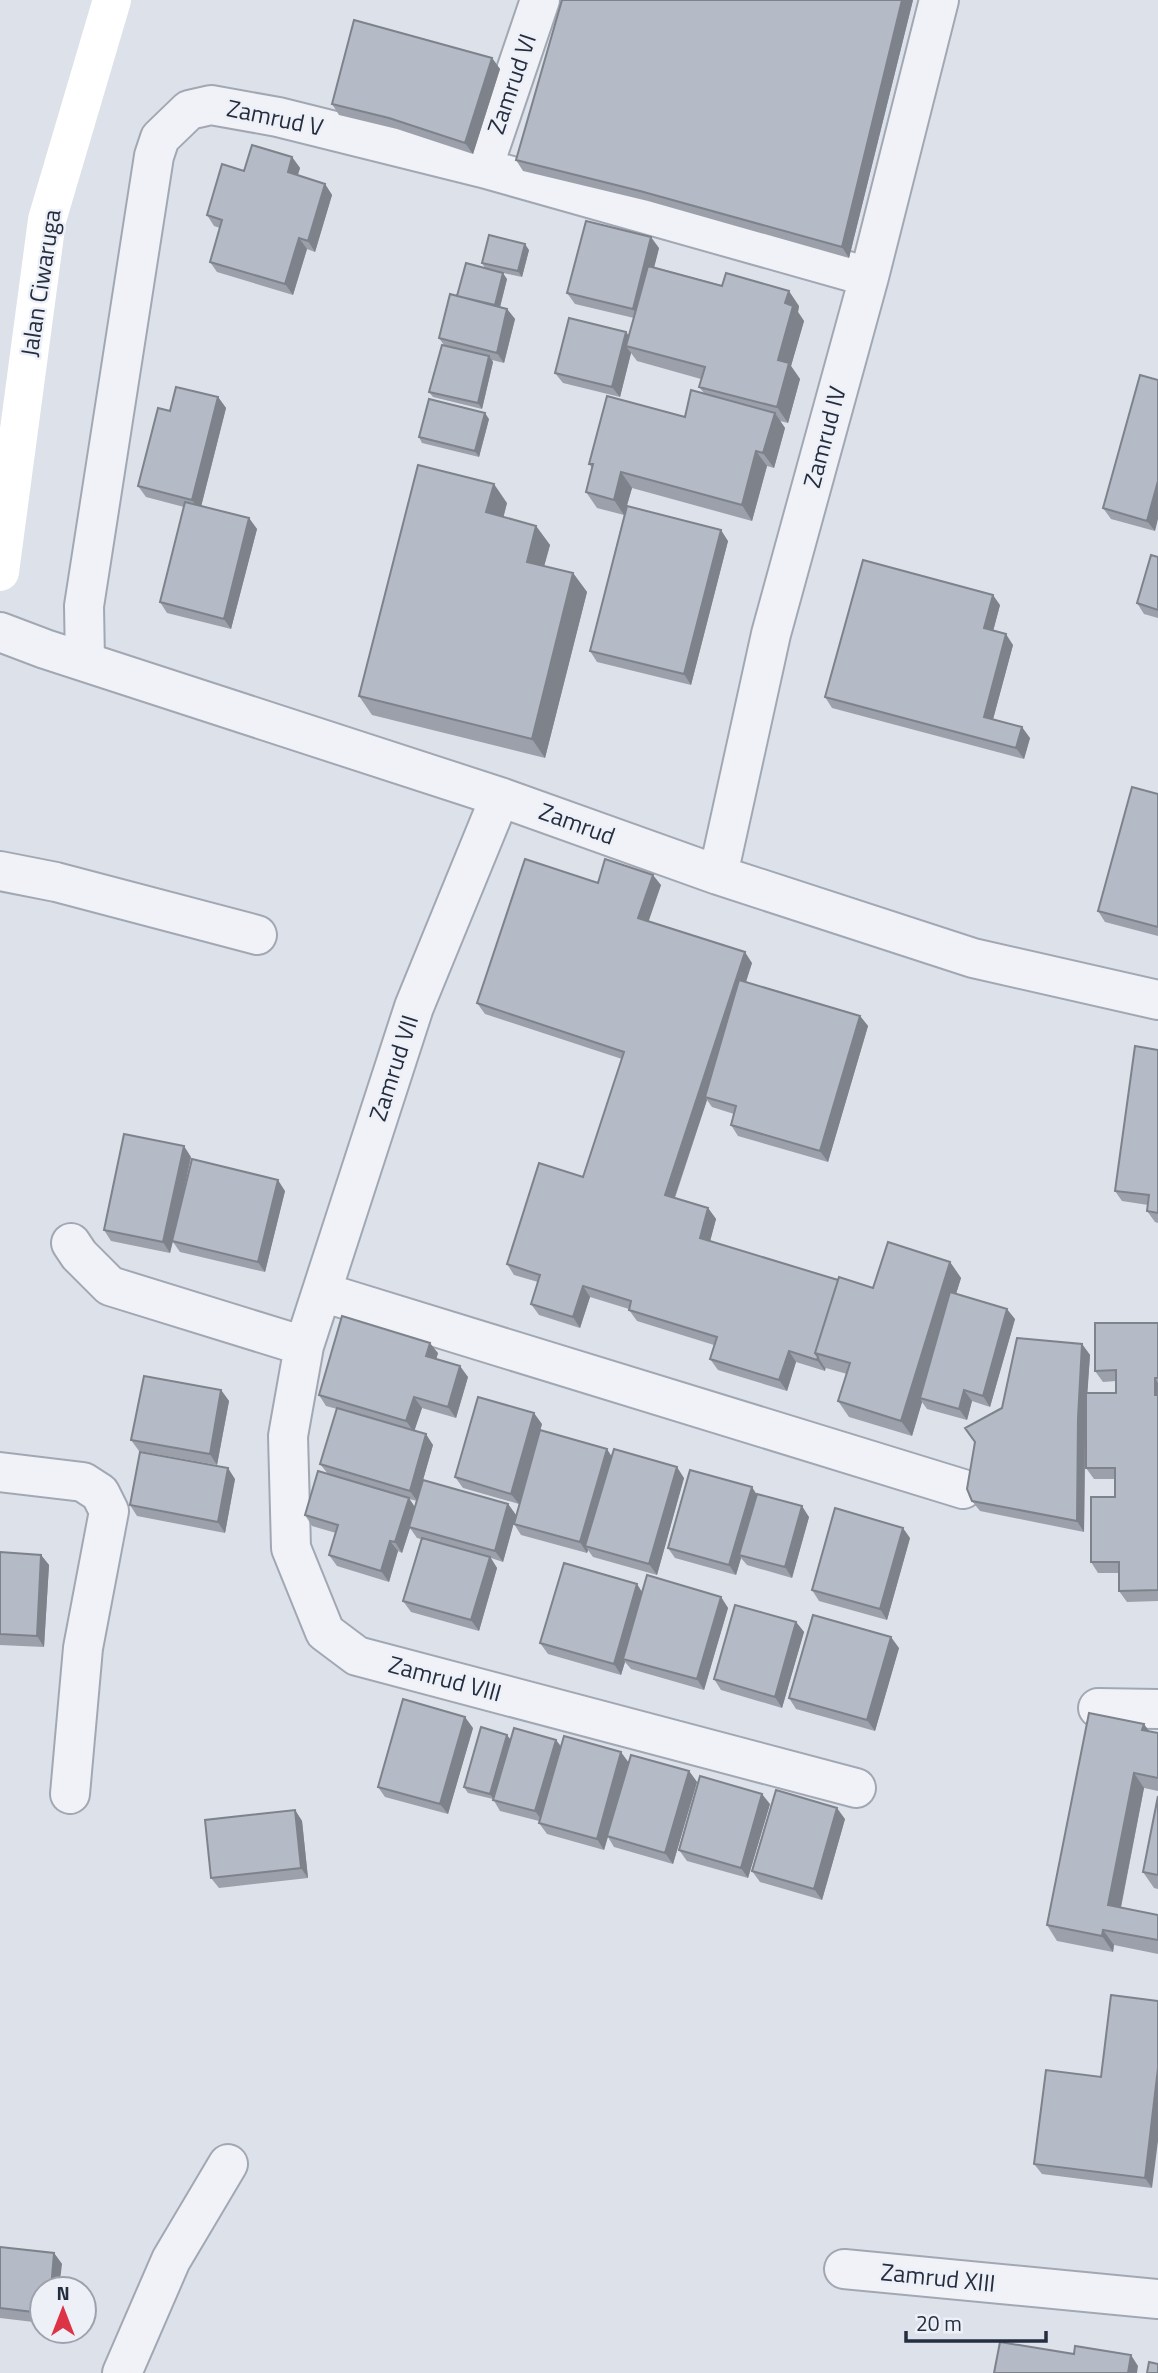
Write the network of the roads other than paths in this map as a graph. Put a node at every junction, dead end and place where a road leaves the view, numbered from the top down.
1 (111, 0) edge
2 (540, 0) edge
3 (939, 0) edge
4 (483, 168) junction
5 (869, 277) junction
6 (0, 572) edge
7 (0, 632) edge
8 (85, 661) junction
9 (499, 797) junction
10 (0, 871) edge
11 (718, 875) junction
12 (257, 935) dead end
13 (1158, 1000) edge
14 (71, 1243) dead end
15 (322, 1292) junction
16 (304, 1346) junction
17 (0, 1472) edge
18 (963, 1489) dead end
19 (1098, 1708) dead end
20 (1158, 1709) edge
21 (856, 1788) dead end
22 (69, 1794) dead end
23 (228, 2164) dead end
24 (844, 2269) dead end
25 (1158, 2299) edge
26 (122, 2373) edge

1 - 6 street, Jalan Ciwaruga
2 - 4 street, Zamrud VI
3 - 5 street, Zamrud IV
4 - 5 street, Zamrud V
4 - 8 street, Zamrud V
5 - 11 street, Zamrud IV
7 - 8 street, Zamrud
8 - 9 street, Zamrud
9 - 11 street, Zamrud
9 - 15 street, Zamrud VII
10 - 12 street
11 - 13 street, Zamrud
14 - 16 street
15 - 16 street, Zamrud VII
15 - 18 street
16 - 21 street, Zamrud VIII
17 - 22 street
19 - 20 street
23 - 26 street
24 - 25 street, Zamrud XIII

